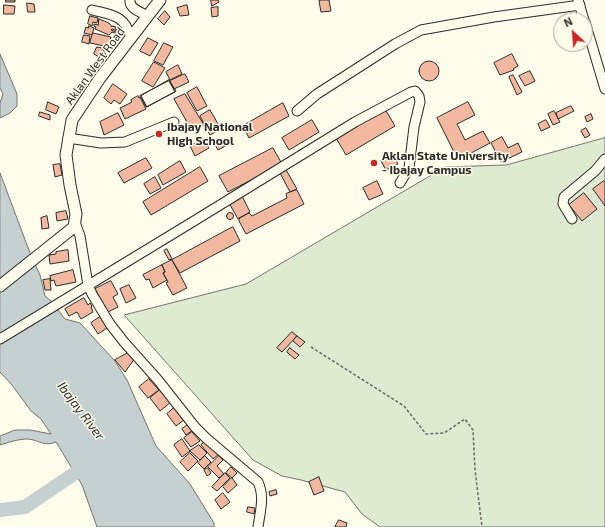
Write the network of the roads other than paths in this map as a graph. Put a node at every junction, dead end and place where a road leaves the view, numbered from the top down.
1 (130, 0) edge
2 (160, 0) edge
3 (579, 2) edge
4 (92, 10) dead end
5 (582, 12) edge
6 (148, 16) junction
7 (131, 38) junction
8 (593, 48) edge
9 (605, 89) edge
10 (297, 111) dead end
11 (174, 122) dead end
12 (68, 138) junction
13 (605, 159) edge
14 (400, 183) dead end
15 (572, 219) dead end
16 (75, 222) junction
17 (0, 286) edge
18 (88, 286) junction
19 (0, 339) edge
20 (258, 527) edge

1 - 6 street
2 - 6 main road, Aklan West Road
3 - 5 street
3 - 10 street
4 - 7 street
6 - 7 main road, Aklan West Road
7 - 12 main road, Aklan West Road
8 - 9 street
11 - 12 street
12 - 16 main road, Aklan West Road
13 - 15 street
14 - 18 street
16 - 17 main road
16 - 18 street
18 - 19 street
18 - 20 street

